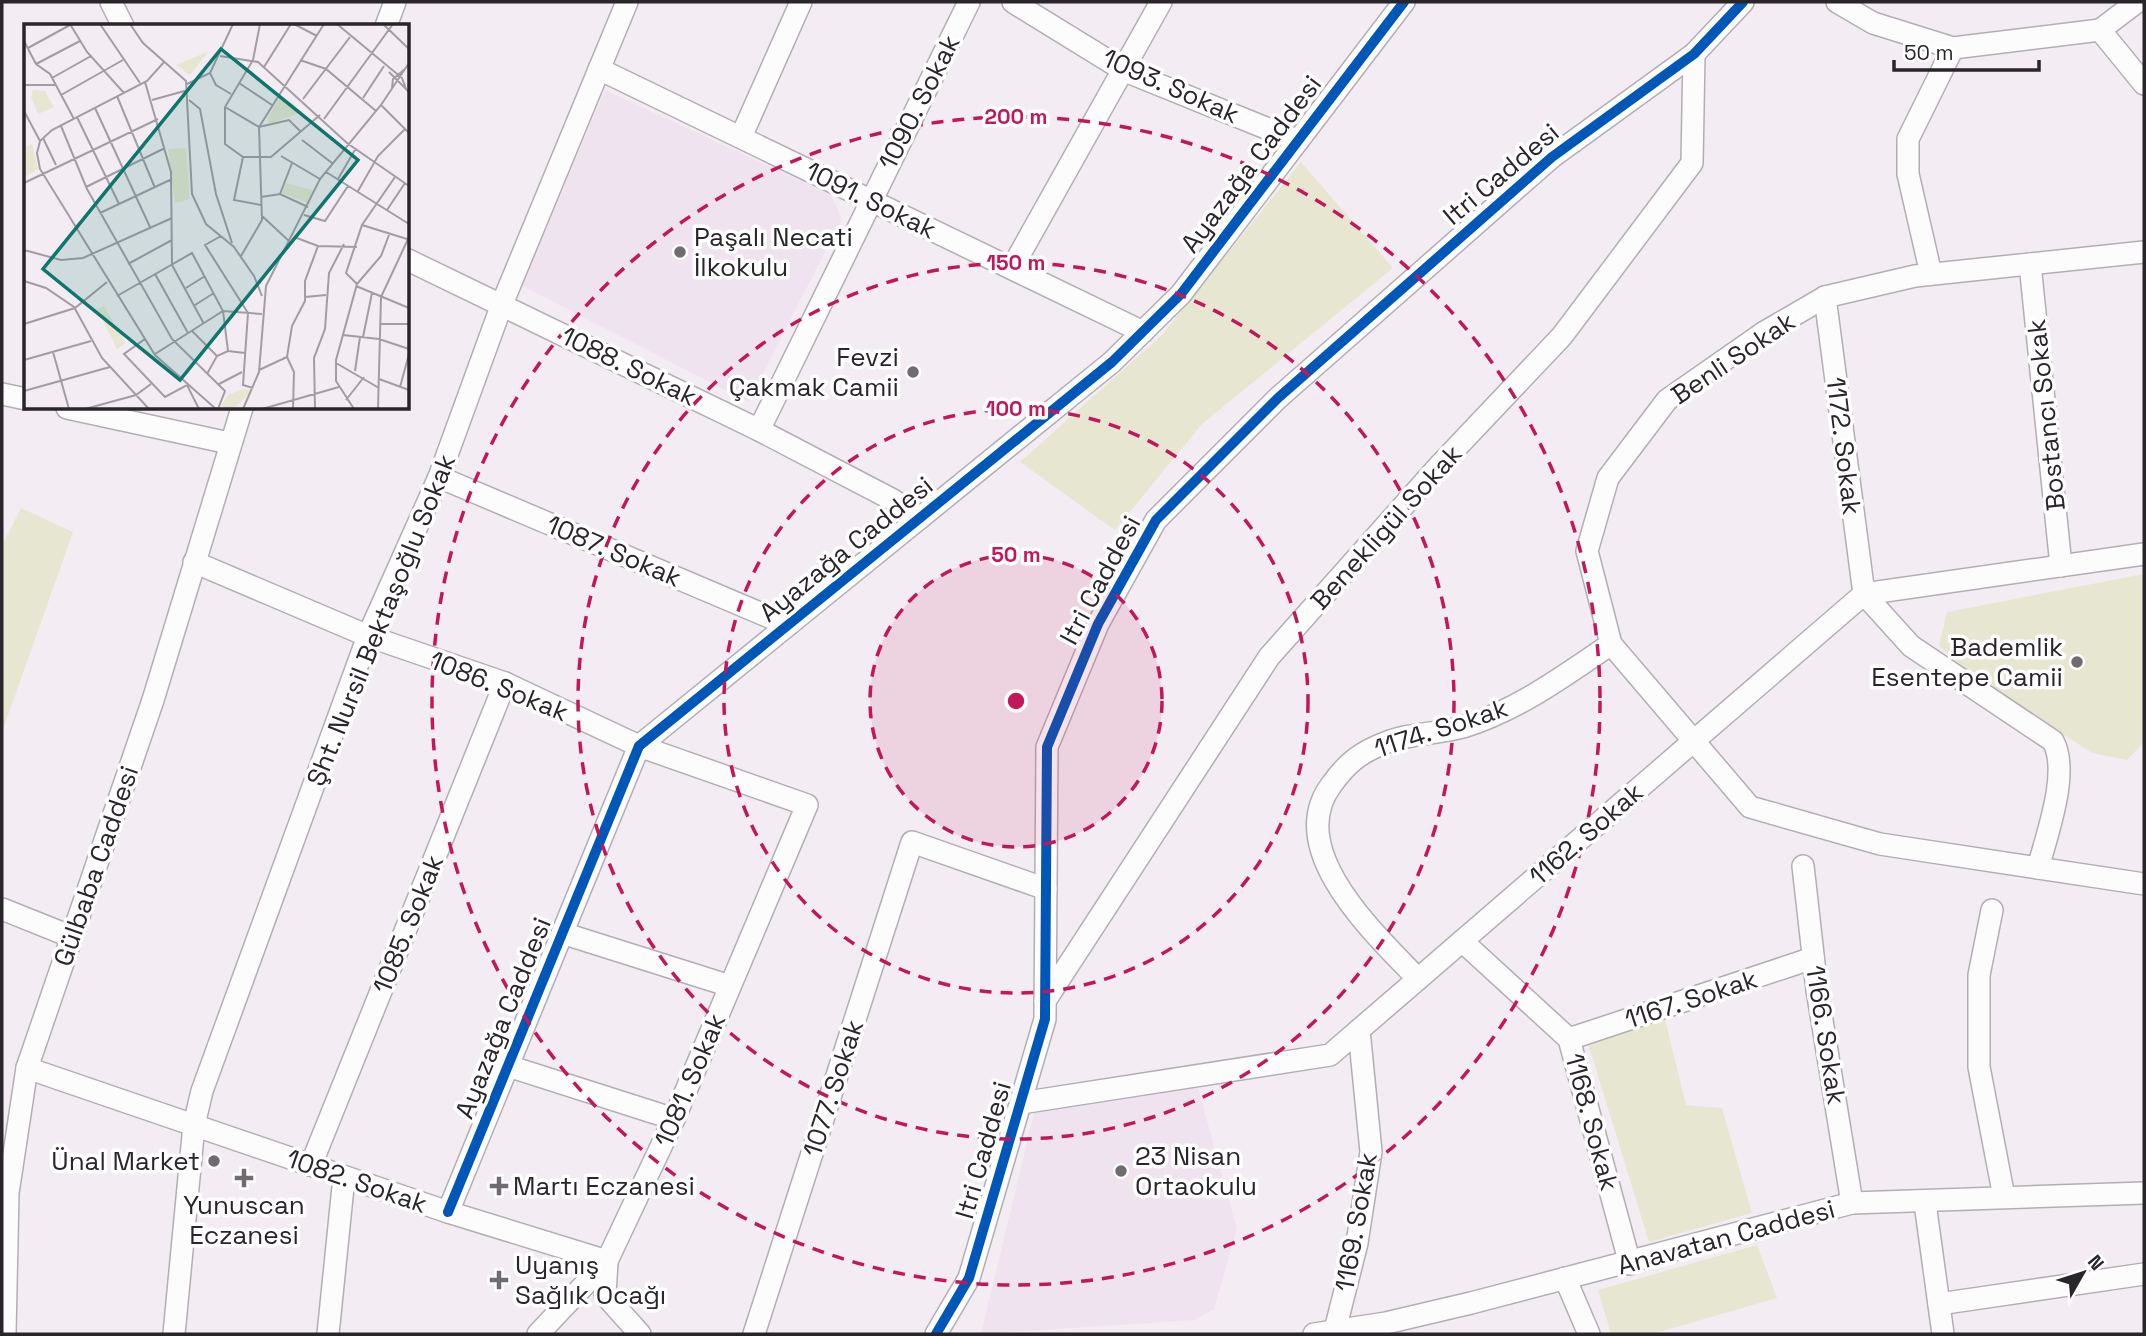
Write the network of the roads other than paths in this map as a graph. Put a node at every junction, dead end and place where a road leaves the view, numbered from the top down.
1 (111, 2) edge
2 (395, 2) edge
3 (627, 2) edge
4 (800, 2) edge
5 (970, 2) edge
6 (1013, 2) edge
7 (1161, 2) edge
8 (1404, 2) edge
9 (1743, 2) edge
10 (1837, 2) edge
11 (2137, 2) edge
12 (122, 24) edge
13 (387, 24) edge
14 (2100, 30) junction
15 (1953, 48) junction
16 (1694, 54) junction
17 (599, 69) junction
18 (1125, 71) junction
19 (2144, 84) edge
20 (741, 137) junction
21 (1298, 141) junction
22 (870, 200) junction
23 (2144, 252) edge
24 (410, 261) edge
25 (2030, 264) junction
26 (1012, 268) junction
27 (1931, 274) junction
28 (1825, 297) junction
29 (502, 304) junction
30 (1143, 332) junction
31 (2, 394) edge
32 (24, 399) edge
33 (76, 410) edge
34 (241, 410) edge
35 (759, 430) junction
36 (229, 443) junction
37 (439, 477) junction
38 (920, 518) junction
39 (2144, 554) edge
40 (194, 562) junction
41 (2061, 566) junction
42 (1864, 594) junction
43 (788, 625) junction
44 (368, 636) junction
45 (1611, 643) junction
46 (505, 683) junction
47 (1693, 741) junction
48 (639, 746) junction
49 (807, 805) joint
50 (1803, 866) dead end
51 (2038, 868) junction
52 (2144, 884) edge
53 (1046, 889) junction
54 (2, 909) edge
55 (1993, 910) dead end
56 (562, 933) junction
57 (72, 937) junction
58 (1462, 942) junction
59 (1813, 958) junction
60 (1418, 979) junction
61 (730, 986) junction
62 (1045, 1001) junction
63 (1359, 1030) junction
64 (1569, 1039) junction
65 (508, 1066) junction
66 (27, 1068) junction
67 (1021, 1103) junction
68 (674, 1119) junction
69 (194, 1125) junction
70 (311, 1165) junction
71 (344, 1177) junction
72 (2144, 1193) edge
73 (2004, 1197) junction
74 (1852, 1203) junction
75 (1925, 1203) junction
76 (449, 1212) junction
77 (607, 1261) junction
78 (1630, 1264) junction
79 (2144, 1274) edge
80 (1565, 1278) junction
81 (1939, 1304) junction
82 (1388, 1329) edge
83 (1335, 1330) junction
84 (5, 1334) edge
85 (174, 1334) edge
86 (328, 1334) edge
87 (538, 1334) edge
88 (640, 1334) edge
89 (754, 1334) edge
90 (936, 1334) edge
91 (1314, 1334) edge
92 (1589, 1334) edge
93 (1943, 1334) edge

1 - 12 street
2 - 13 street
3 - 17 street, Şht. Nursil Bektaşoğlu Sokak
4 - 20 street
5 - 22 street, 1090. Sokak
6 - 18 street, 1093. Sokak
7 - 18 street
8 - 21 street, Ayazağa Caddesi
9 - 16 street, Itri Caddesi
10 - 15 street
11 - 14 street
14 - 15 street
14 - 19 street
15 - 27 street
16 - 53 street, Itri Caddesi
16 - 62 street, Benekligül Sokak
17 - 20 street, 1091. Sokak
17 - 29 street, Şht. Nursil Bektaşoğlu Sokak
18 - 21 street, 1093. Sokak
18 - 26 street
20 - 22 street, 1091. Sokak
21 - 30 street, Ayazağa Caddesi
22 - 26 street, 1091. Sokak
22 - 35 street, 1090. Sokak
23 - 25 street, Benli Sokak
24 - 29 street, 1088. Sokak
25 - 27 street, Benli Sokak
25 - 41 street, Bostancı Sokak
26 - 30 street, 1091. Sokak
27 - 28 street, Benli Sokak
28 - 42 street, 1172. Sokak
28 - 45 street, Benli Sokak
29 - 35 street, 1088. Sokak
29 - 37 street, Şht. Nursil Bektaşoğlu Sokak
30 - 38 street, Ayazağa Caddesi
31 - 32 street
33 - 36 street
34 - 36 street, Gülbaba Caddesi
35 - 38 street, 1088. Sokak
36 - 40 street, Gülbaba Caddesi
37 - 43 street, 1087. Sokak
37 - 44 street, Şht. Nursil Bektaşoğlu Sokak
38 - 43 street, Ayazağa Caddesi
39 - 41 street
40 - 44 street, 1086. Sokak
40 - 57 street, Gülbaba Caddesi
41 - 42 street
42 - 47 street, 1162. Sokak
42 - 51 street
43 - 48 street, Ayazağa Caddesi
44 - 46 street, 1086. Sokak
44 - 69 street, Şht. Nursil Bektaşoğlu Sokak
45 - 47 street, Benli Sokak
45 - 60 street, 1174. Sokak
46 - 48 street, 1086. Sokak
46 - 70 street, 1085. Sokak
47 - 51 street, Benli Sokak
47 - 58 street, 1162. Sokak
48 - 49 street, 1086. Sokak
48 - 56 street, Ayazağa Caddesi
49 - 61 street, 1081. Sokak
50 - 59 street, 1166. Sokak
51 - 52 street, Benli Sokak
53 - 62 street, Itri Caddesi
53 - 89 street, 1077. Sokak
54 - 57 street
55 - 73 street
56 - 61 street
56 - 65 street, Ayazağa Caddesi
57 - 66 street, Gülbaba Caddesi
58 - 60 street, 1162. Sokak
58 - 64 street, 1168. Sokak
59 - 64 street, 1167. Sokak
59 - 74 street, 1166. Sokak
60 - 63 street, 1162. Sokak
61 - 68 street, 1081. Sokak
62 - 67 street, Itri Caddesi
63 - 67 street, 1162. Sokak
63 - 83 street, 1169. Sokak
64 - 78 street, 1168. Sokak
65 - 68 street
65 - 76 street, Ayazağa Caddesi
66 - 69 street, 1082. Sokak
66 - 84 street, Gülbaba Caddesi
67 - 90 street, Itri Caddesi
68 - 77 street, 1081. Sokak
69 - 70 street, 1082. Sokak
69 - 85 street, Şht. Nursil Bektaşoğlu Sokak
70 - 71 street, 1082. Sokak
71 - 76 street, 1082. Sokak
71 - 86 street
72 - 73 street, Anavatan Caddesi
73 - 75 street, Anavatan Caddesi
74 - 75 street, Anavatan Caddesi
74 - 78 street, Anavatan Caddesi
75 - 81 street
76 - 77 street, 1082. Sokak
77 - 87 street, 1081. Sokak
77 - 88 street
78 - 80 street, Anavatan Caddesi
79 - 81 street
80 - 82 street, Anavatan Caddesi
80 - 92 street
81 - 93 street
82 - 83 street, Anavatan Caddesi
83 - 91 street, Anavatan Caddesi

